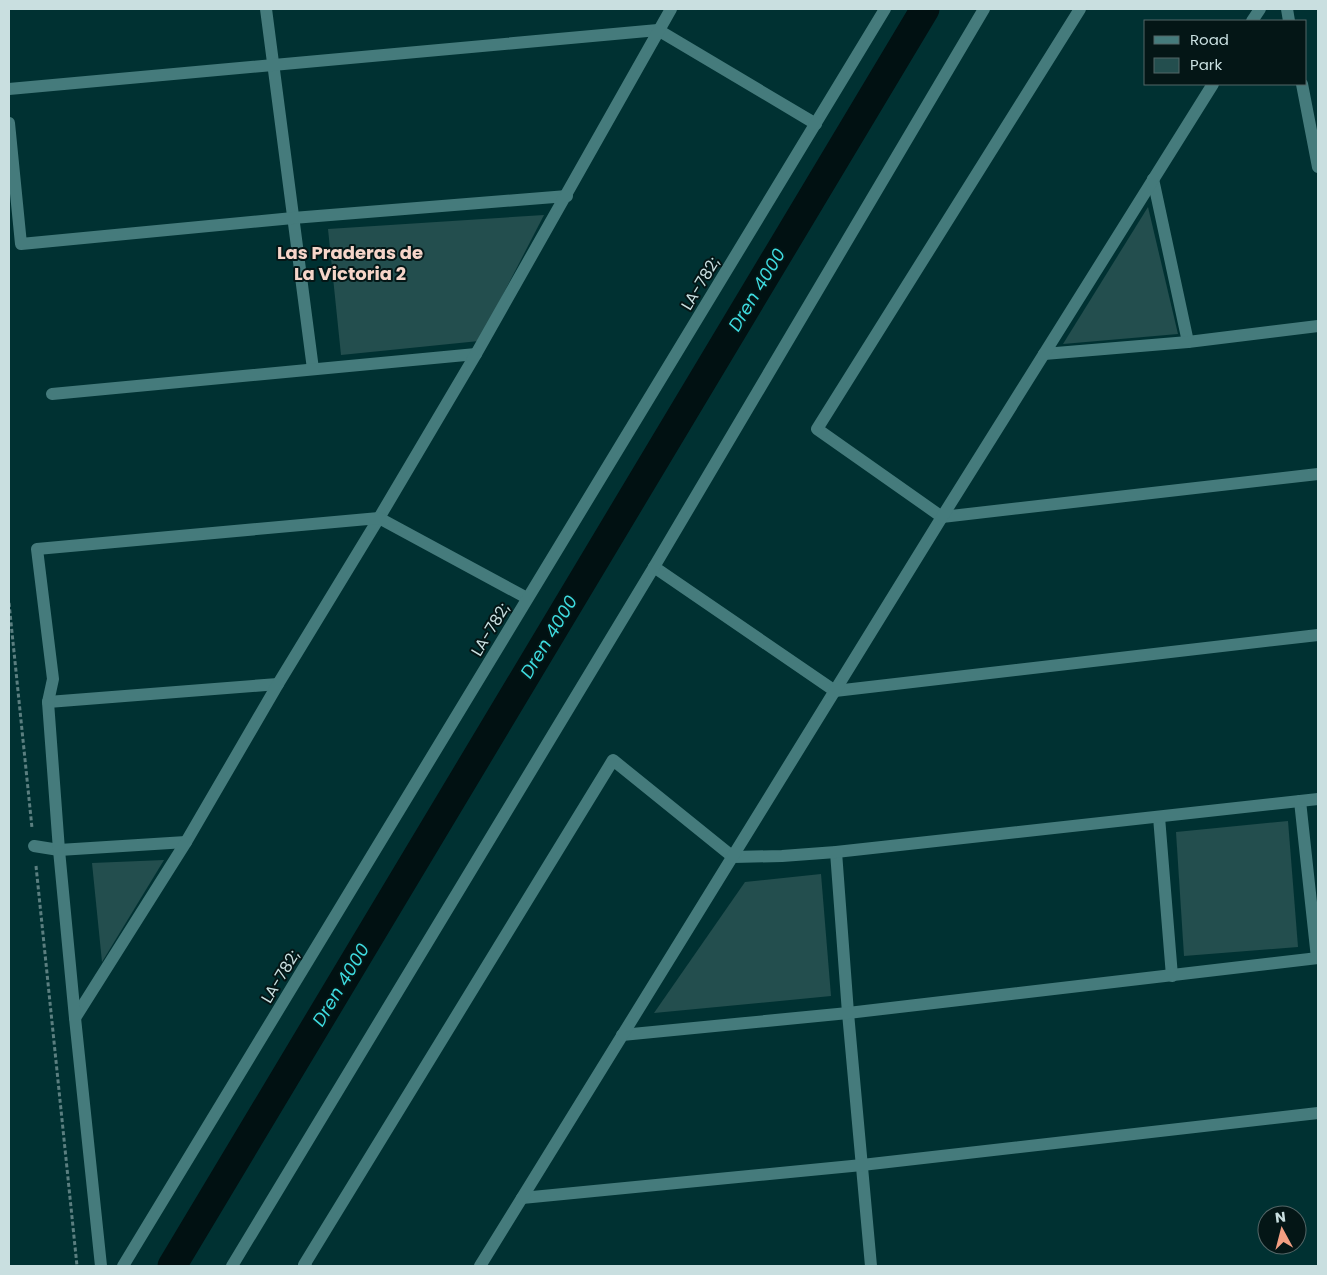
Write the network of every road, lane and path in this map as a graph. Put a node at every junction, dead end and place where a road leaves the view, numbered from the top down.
1 (266, 9) edge
2 (671, 9) edge
3 (885, 9) edge
4 (984, 9) edge
5 (1080, 9) edge
6 (1260, 9) edge
7 (1253, 20) edge
8 (658, 30) junction
9 (274, 64) junction
10 (1212, 85) edge
11 (1302, 85) edge
12 (9, 88) edge
13 (9, 123) edge
14 (816, 124) junction
15 (1318, 167) edge
16 (1153, 178) junction
17 (567, 196) junction
18 (293, 218) junction
19 (1318, 326) edge
20 (1188, 342) junction
21 (476, 354) junction
22 (1044, 354) junction
23 (313, 370) junction
24 (52, 394) dead end
25 (1318, 474) edge
26 (942, 517) junction
27 (379, 518) junction
28 (654, 567) junction
29 (527, 598) junction
30 (9, 603) edge
31 (1318, 635) edge
32 (278, 684) junction
33 (835, 691) junction
34 (48, 702) junction
35 (1318, 799) edge
36 (1300, 801) junction
37 (1159, 817) junction
38 (186, 842) junction
39 (34, 846) junction
40 (59, 850) junction
41 (836, 852) junction
42 (733, 856) junction
43 (1318, 958) edge
44 (1172, 976) junction
45 (848, 1013) junction
46 (75, 1018) junction
47 (622, 1035) junction
48 (1318, 1113) edge
49 (862, 1165) junction
50 (522, 1198) junction
51 (77, 1266) edge
52 (101, 1266) edge
53 (124, 1266) edge
54 (232, 1266) edge
55 (306, 1266) edge
56 (480, 1266) edge
57 (871, 1266) edge

1 - 9 street
2 - 8 street
3 - 14 street, LA-782;
4 - 28 street
5 - 26 street
6 - 7 street
8 - 9 street
8 - 14 street
8 - 17 street
9 - 12 street
9 - 18 street
10 - 16 street
11 - 15 street
13 - 18 street
14 - 29 street, LA-782;
16 - 20 street
16 - 22 street
17 - 18 street
17 - 21 street
18 - 23 street
19 - 20 street
20 - 22 street
21 - 23 street
21 - 27 street
22 - 26 street
23 - 24 street
25 - 26 street
26 - 33 street
27 - 29 street
27 - 32 street
27 - 34 street
28 - 33 street
28 - 54 street
29 - 53 street, LA-782;
30 - 39 path
31 - 33 street
32 - 34 street
32 - 38 street
33 - 42 street
34 - 40 street
35 - 36 street
36 - 37 street
36 - 43 street
37 - 41 street
37 - 44 street
38 - 40 street
38 - 46 street
39 - 40 street
39 - 51 path
40 - 46 street
41 - 42 street
41 - 45 street
42 - 47 street
42 - 55 street
43 - 44 street
44 - 45 street
45 - 47 street
45 - 49 street
46 - 52 street
47 - 50 street
48 - 49 street
49 - 50 street
49 - 57 street
50 - 56 street

